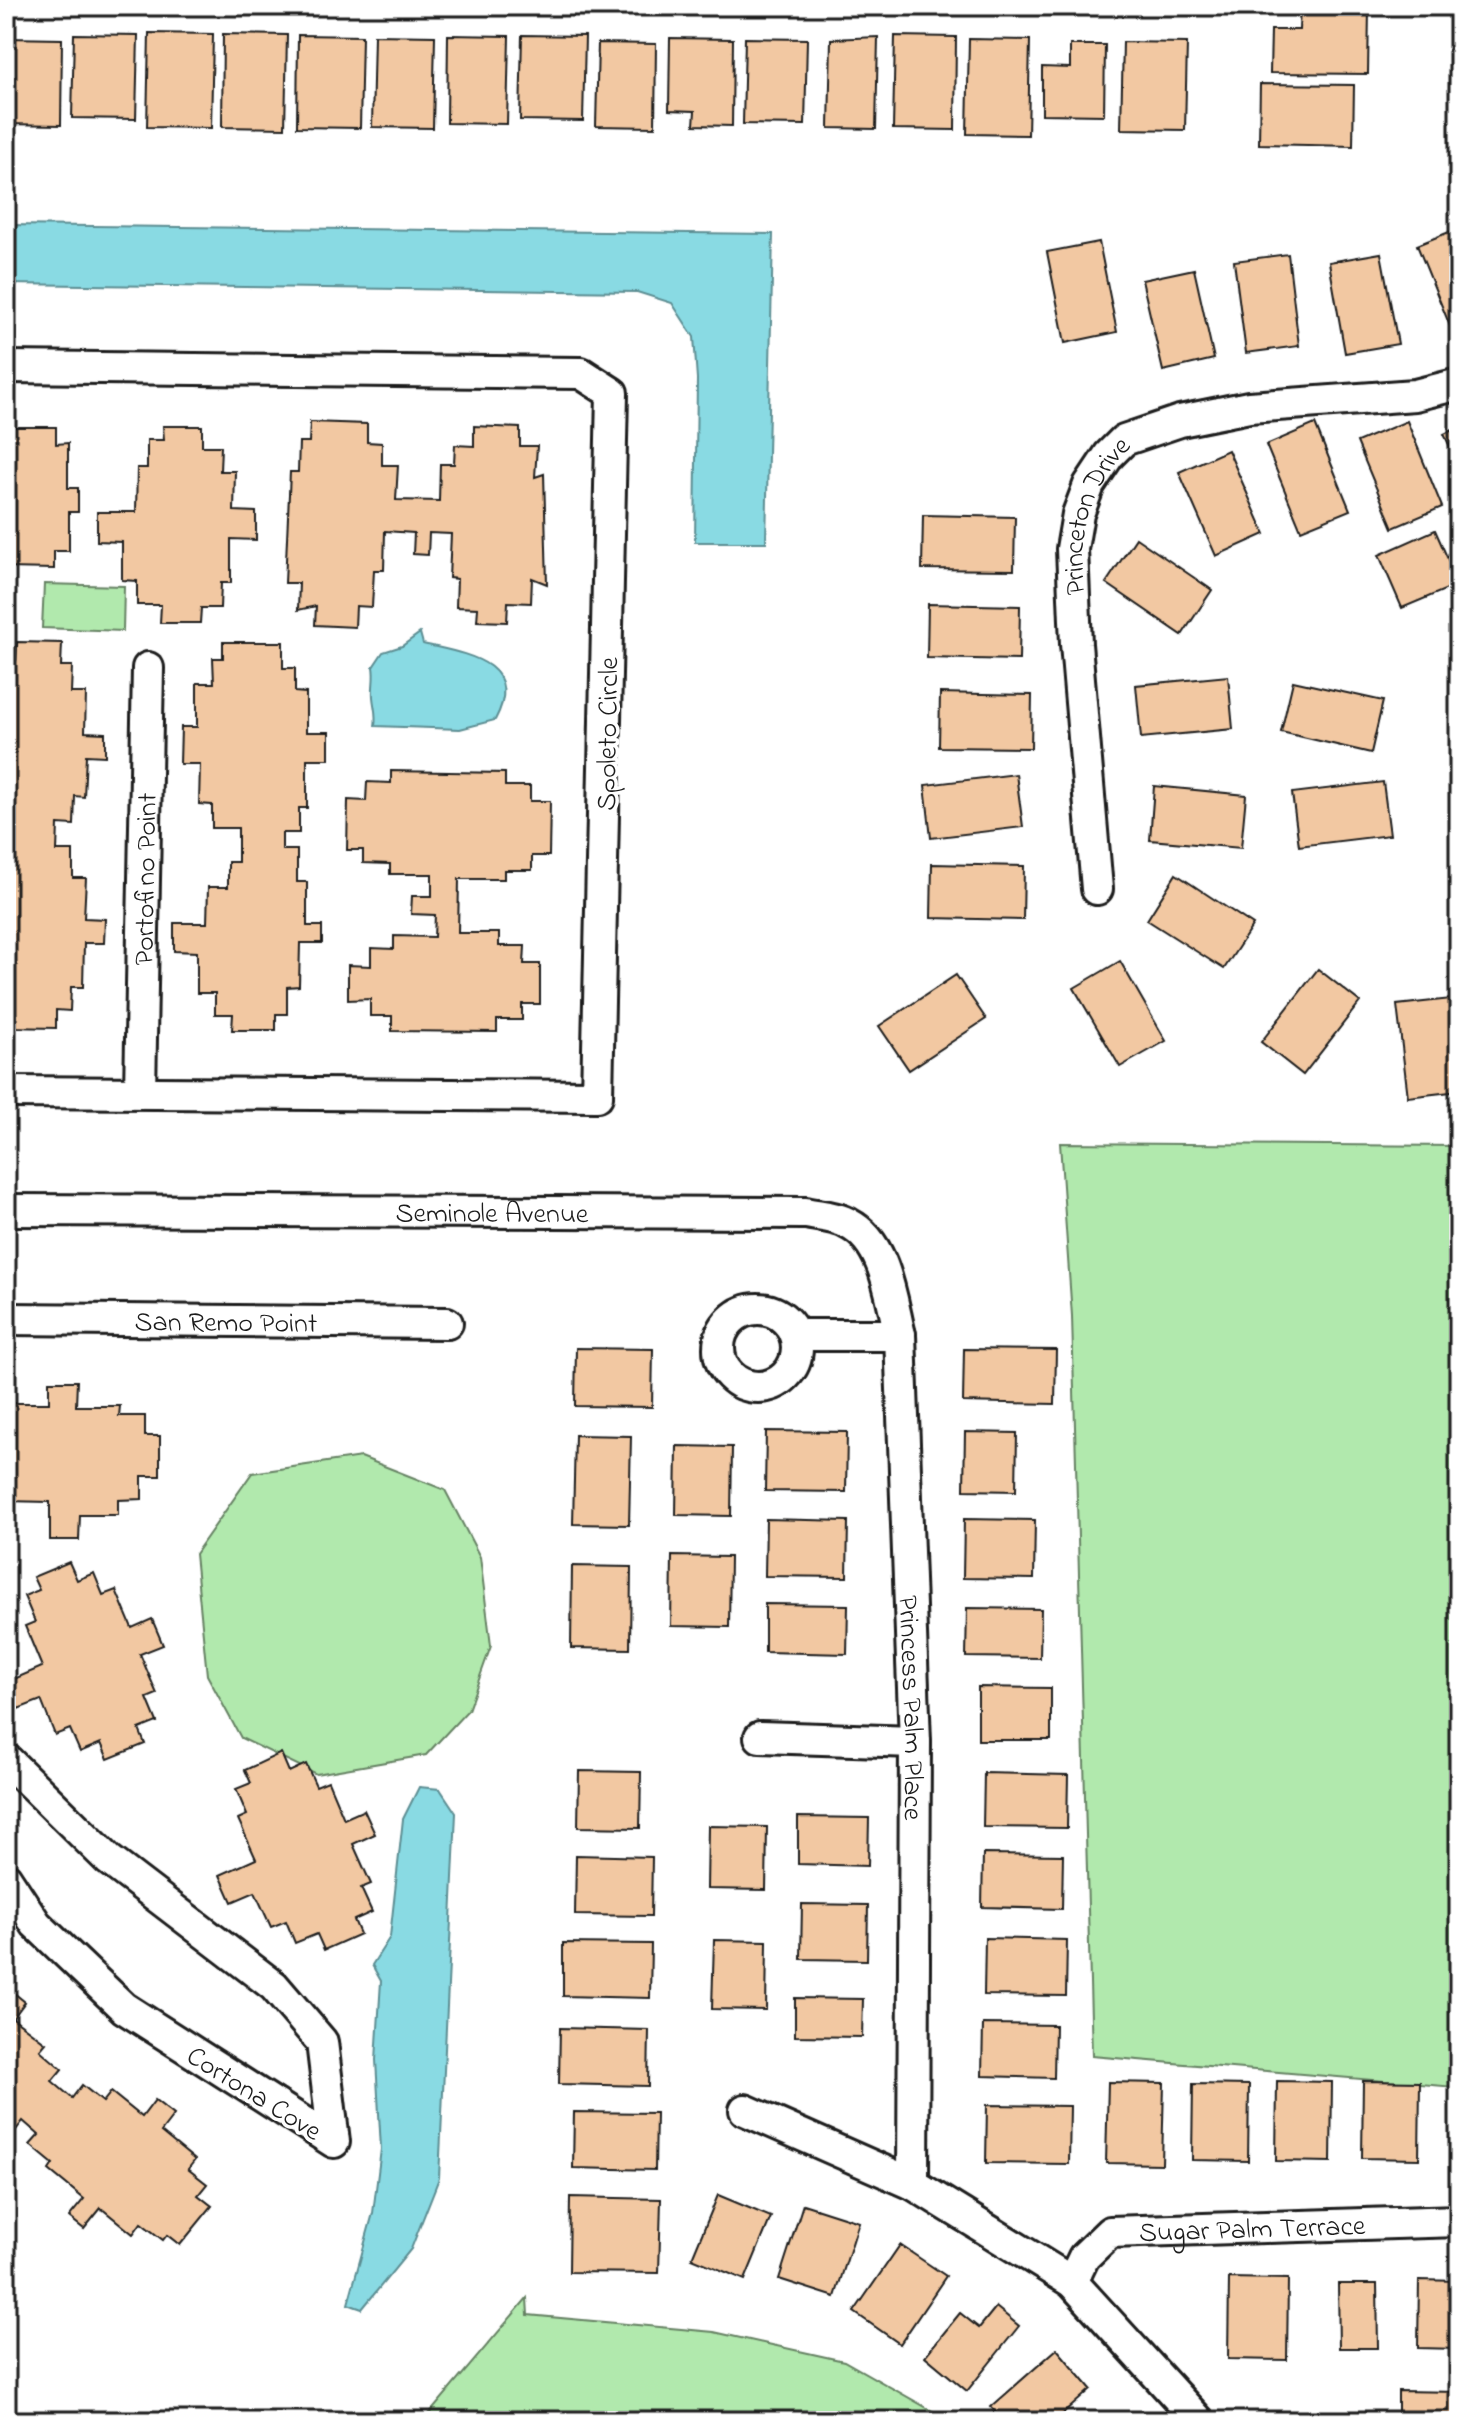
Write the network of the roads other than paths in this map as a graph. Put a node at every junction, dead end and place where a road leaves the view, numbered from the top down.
1 (6, 367) edge
2 (1459, 384) edge
3 (148, 668) dead end
4 (1097, 889) dead end
5 (140, 1091) junction
6 (6, 1092) edge
7 (6, 1210) edge
8 (6, 1319) edge
9 (447, 1323) dead end
10 (795, 1335) dead end
11 (900, 1335) junction
12 (760, 1737) dead end
13 (915, 1742) junction
14 (6, 1759) edge
15 (6, 1878) edge
16 (745, 2110) dead end
17 (913, 2184) junction
18 (1459, 2221) edge
19 (1072, 2282) junction
20 (1199, 2421) edge

1 - 5 street, Spoleto Circle
2 - 4 street, Princeton Drive
3 - 5 street, Portofino Point
5 - 6 street, Spoleto Circle
7 - 11 street, Seminole Avenue
8 - 9 street, San Remo Point
10 - 11 street
11 - 13 street, Princess Palm Place
12 - 13 street
13 - 17 street, Princess Palm Place
14 - 15 street, Cortona Cove
16 - 17 street
17 - 19 street
18 - 19 street, Sugar Palm Terrace
19 - 20 street

